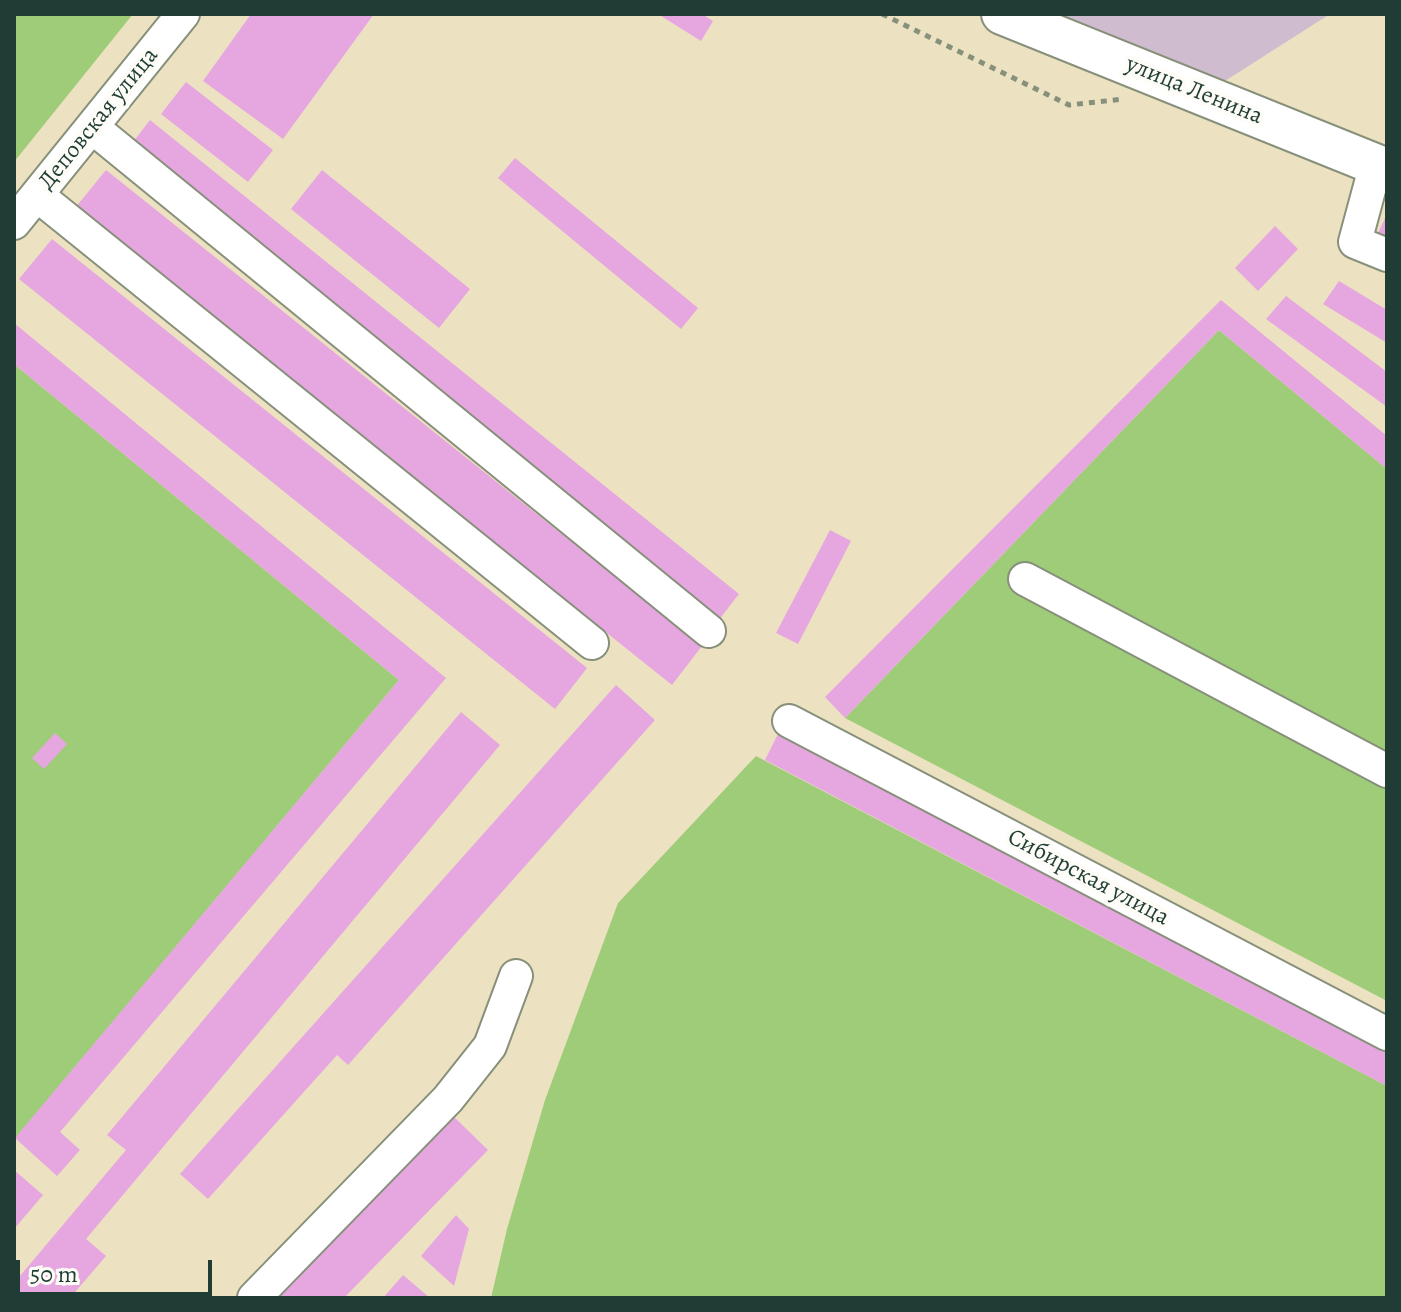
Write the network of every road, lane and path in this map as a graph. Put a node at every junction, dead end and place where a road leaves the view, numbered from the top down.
1 (183, 14) edge
2 (882, 14) edge
3 (1002, 14) edge
4 (1138, 97) dead end
5 (92, 127) junction
6 (1382, 166) edge
7 (37, 195) junction
8 (14, 223) edge
9 (1355, 242) junction
10 (1387, 255) edge
11 (1387, 280) edge
12 (1025, 579) dead end
13 (709, 631) dead end
14 (592, 643) dead end
15 (789, 721) dead end
16 (1387, 771) edge
17 (516, 976) dead end
18 (1387, 1034) edge
19 (254, 1298) edge

1 - 5 street, Деповская улица
2 - 4 path
3 - 6 main road, улица Ленина
5 - 7 street, Деповская улица
5 - 13 street
6 - 9 street
7 - 8 street, Деповская улица
7 - 14 street
9 - 10 street
9 - 11 street
12 - 16 street
15 - 18 street, Сибирская улица
17 - 19 street

